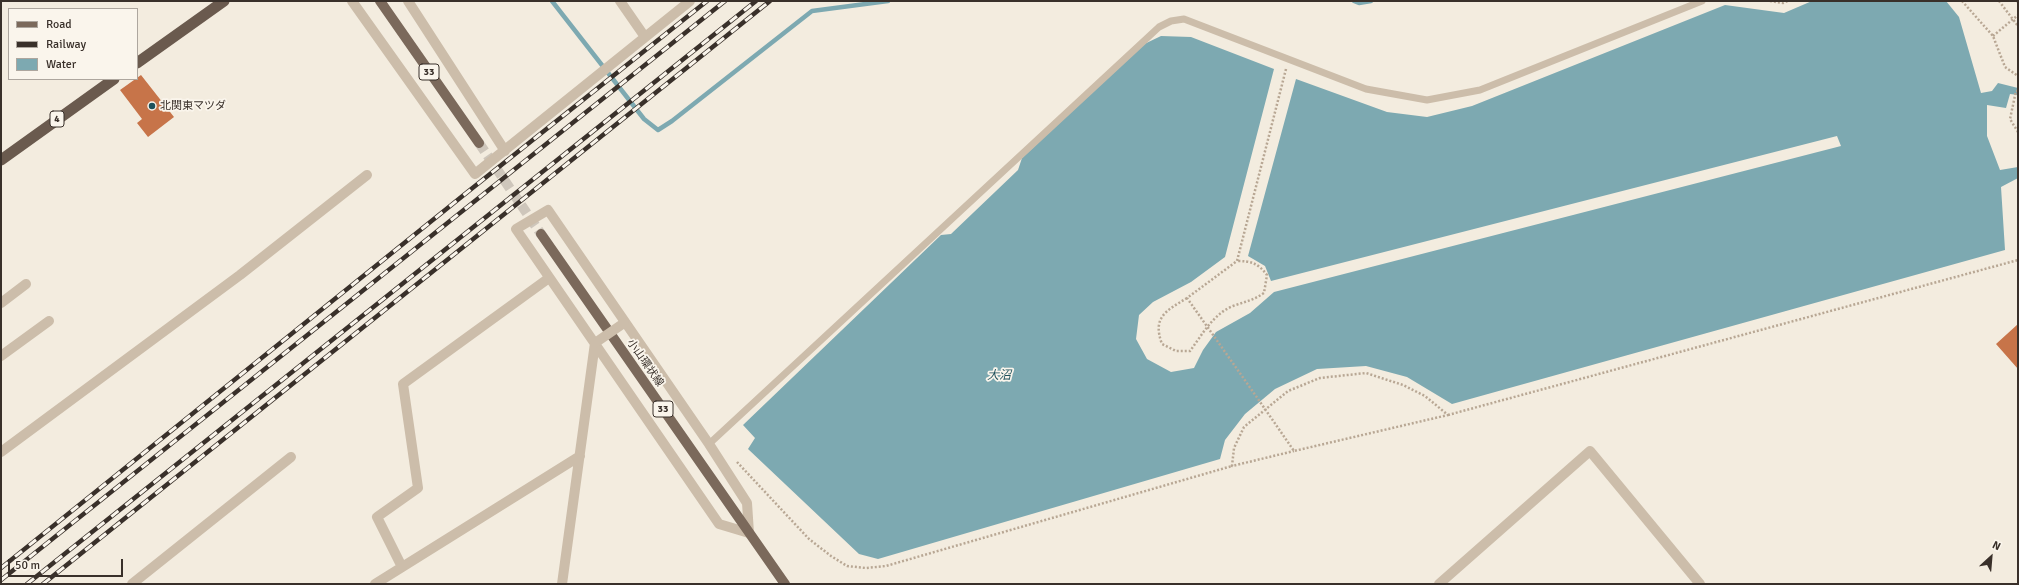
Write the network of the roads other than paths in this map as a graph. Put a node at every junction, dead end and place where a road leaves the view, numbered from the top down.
1 (224, 1) edge
2 (352, 1) edge
3 (380, 1) edge
4 (408, 1) edge
5 (620, 1) edge
6 (690, 1) edge
7 (1702, 1) edge
8 (645, 37) junction
9 (138, 62) edge
10 (113, 80) edge
11 (478, 143) tunnel mouth
12 (505, 151) junction
13 (1, 160) edge
14 (367, 175) dead end
15 (541, 234) tunnel mouth
16 (549, 278) junction
17 (26, 284) dead end
18 (1, 303) edge
19 (49, 321) dead end
20 (624, 323) junction
21 (595, 343) junction
22 (1, 356) edge
23 (709, 444) junction
24 (1, 452) edge
25 (580, 456) junction
26 (291, 457) dead end
27 (749, 533) junction
28 (402, 567) junction
29 (132, 584) edge
30 (375, 584) edge
31 (562, 584) edge
32 (785, 584) edge
33 (1439, 584) edge
34 (1700, 584) edge

1 - 9 highway
2 - 12 street
3 - 11 main road, 33
4 - 12 street
5 - 8 street
6 - 8 street
7 - 23 lane
8 - 12 street
10 - 13 highway, 4
14 - 24 street
15 - 27 main road, 小山環状線 / 33
16 - 20 street
16 - 21 street
16 - 28 street
17 - 18 street
19 - 22 street
20 - 21 street, bridge
20 - 23 street
21 - 25 street
21 - 27 street
23 - 27 street
25 - 28 street
25 - 31 street
26 - 29 street
27 - 32 main road, 小山環状線 / 33
28 - 30 street
33 - 34 street

